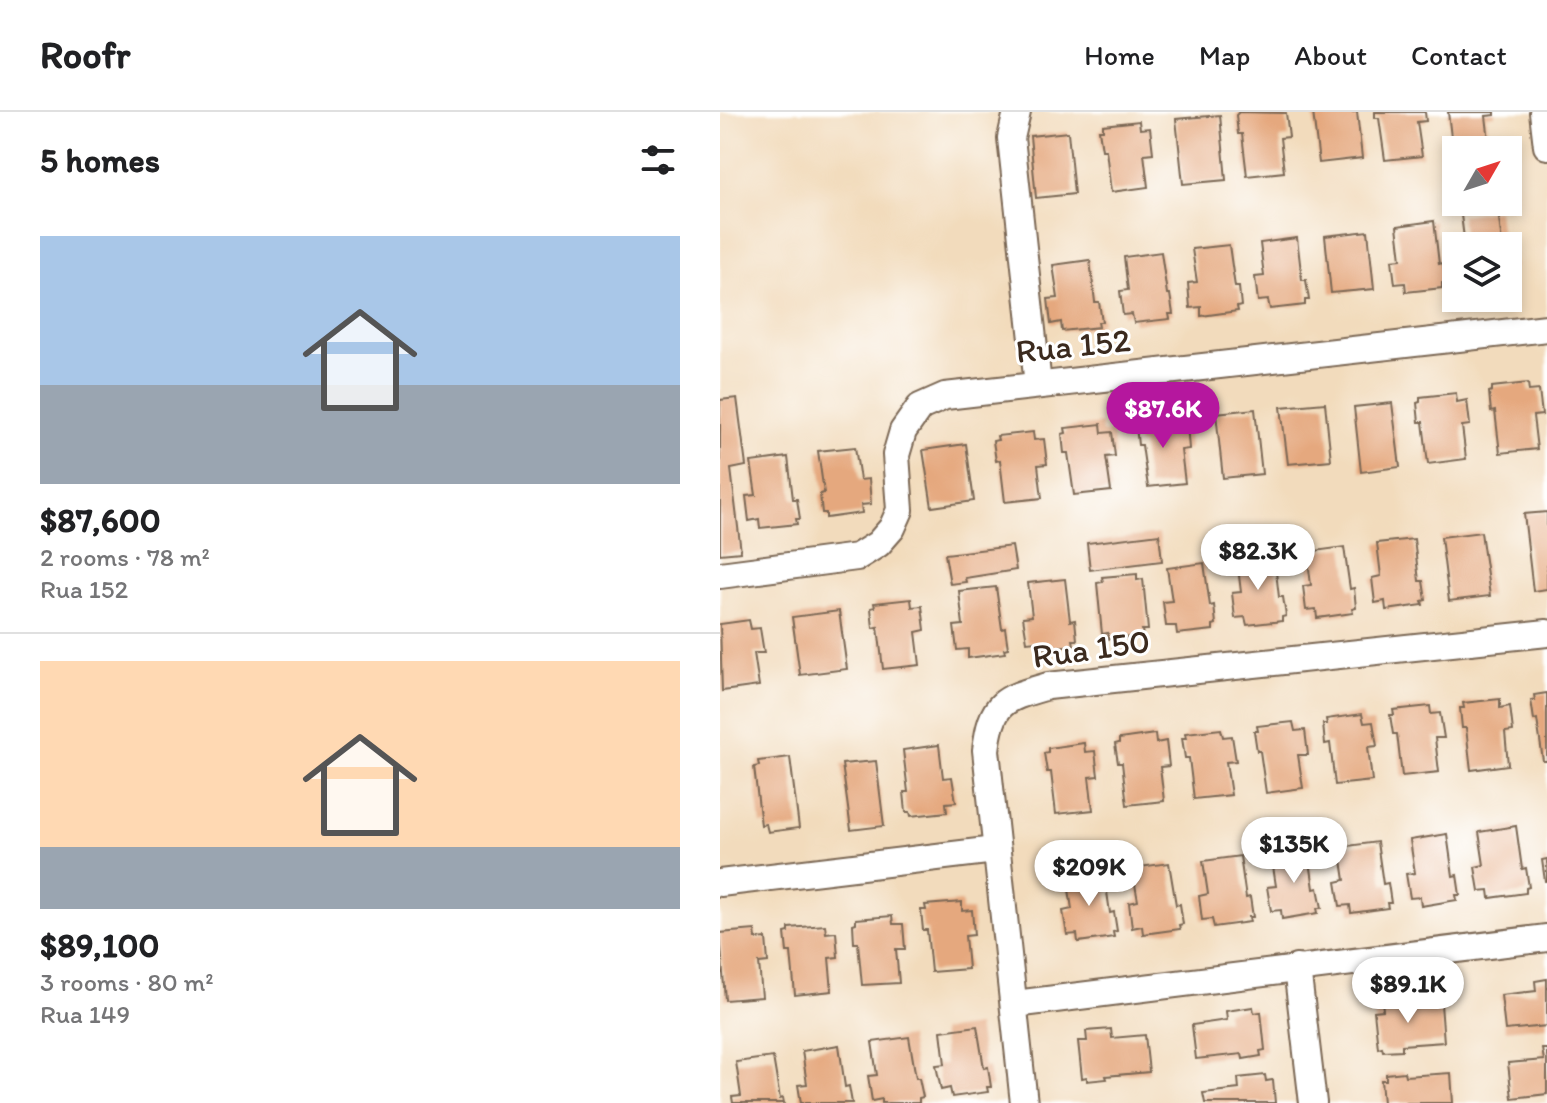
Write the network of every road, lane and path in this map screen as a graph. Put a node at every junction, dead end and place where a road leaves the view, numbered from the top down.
1 (1017, 112) edge
2 (1543, 112) edge
3 (1547, 146) edge
4 (1547, 328) edge
5 (1038, 385) junction
6 (720, 575) edge
7 (1547, 633) edge
8 (995, 850) junction
9 (720, 883) edge
10 (1547, 938) edge
11 (1297, 968) junction
12 (1015, 1004) junction
13 (1024, 1103) edge
14 (1313, 1103) edge

1 - 5 street
2 - 3 street
4 - 5 street, Rua 152
5 - 6 street, Rua 152
7 - 8 street, Rua 150
8 - 9 street
8 - 12 street, Rua 150
10 - 11 street
11 - 12 street
11 - 14 street
12 - 13 street, Rua 150

